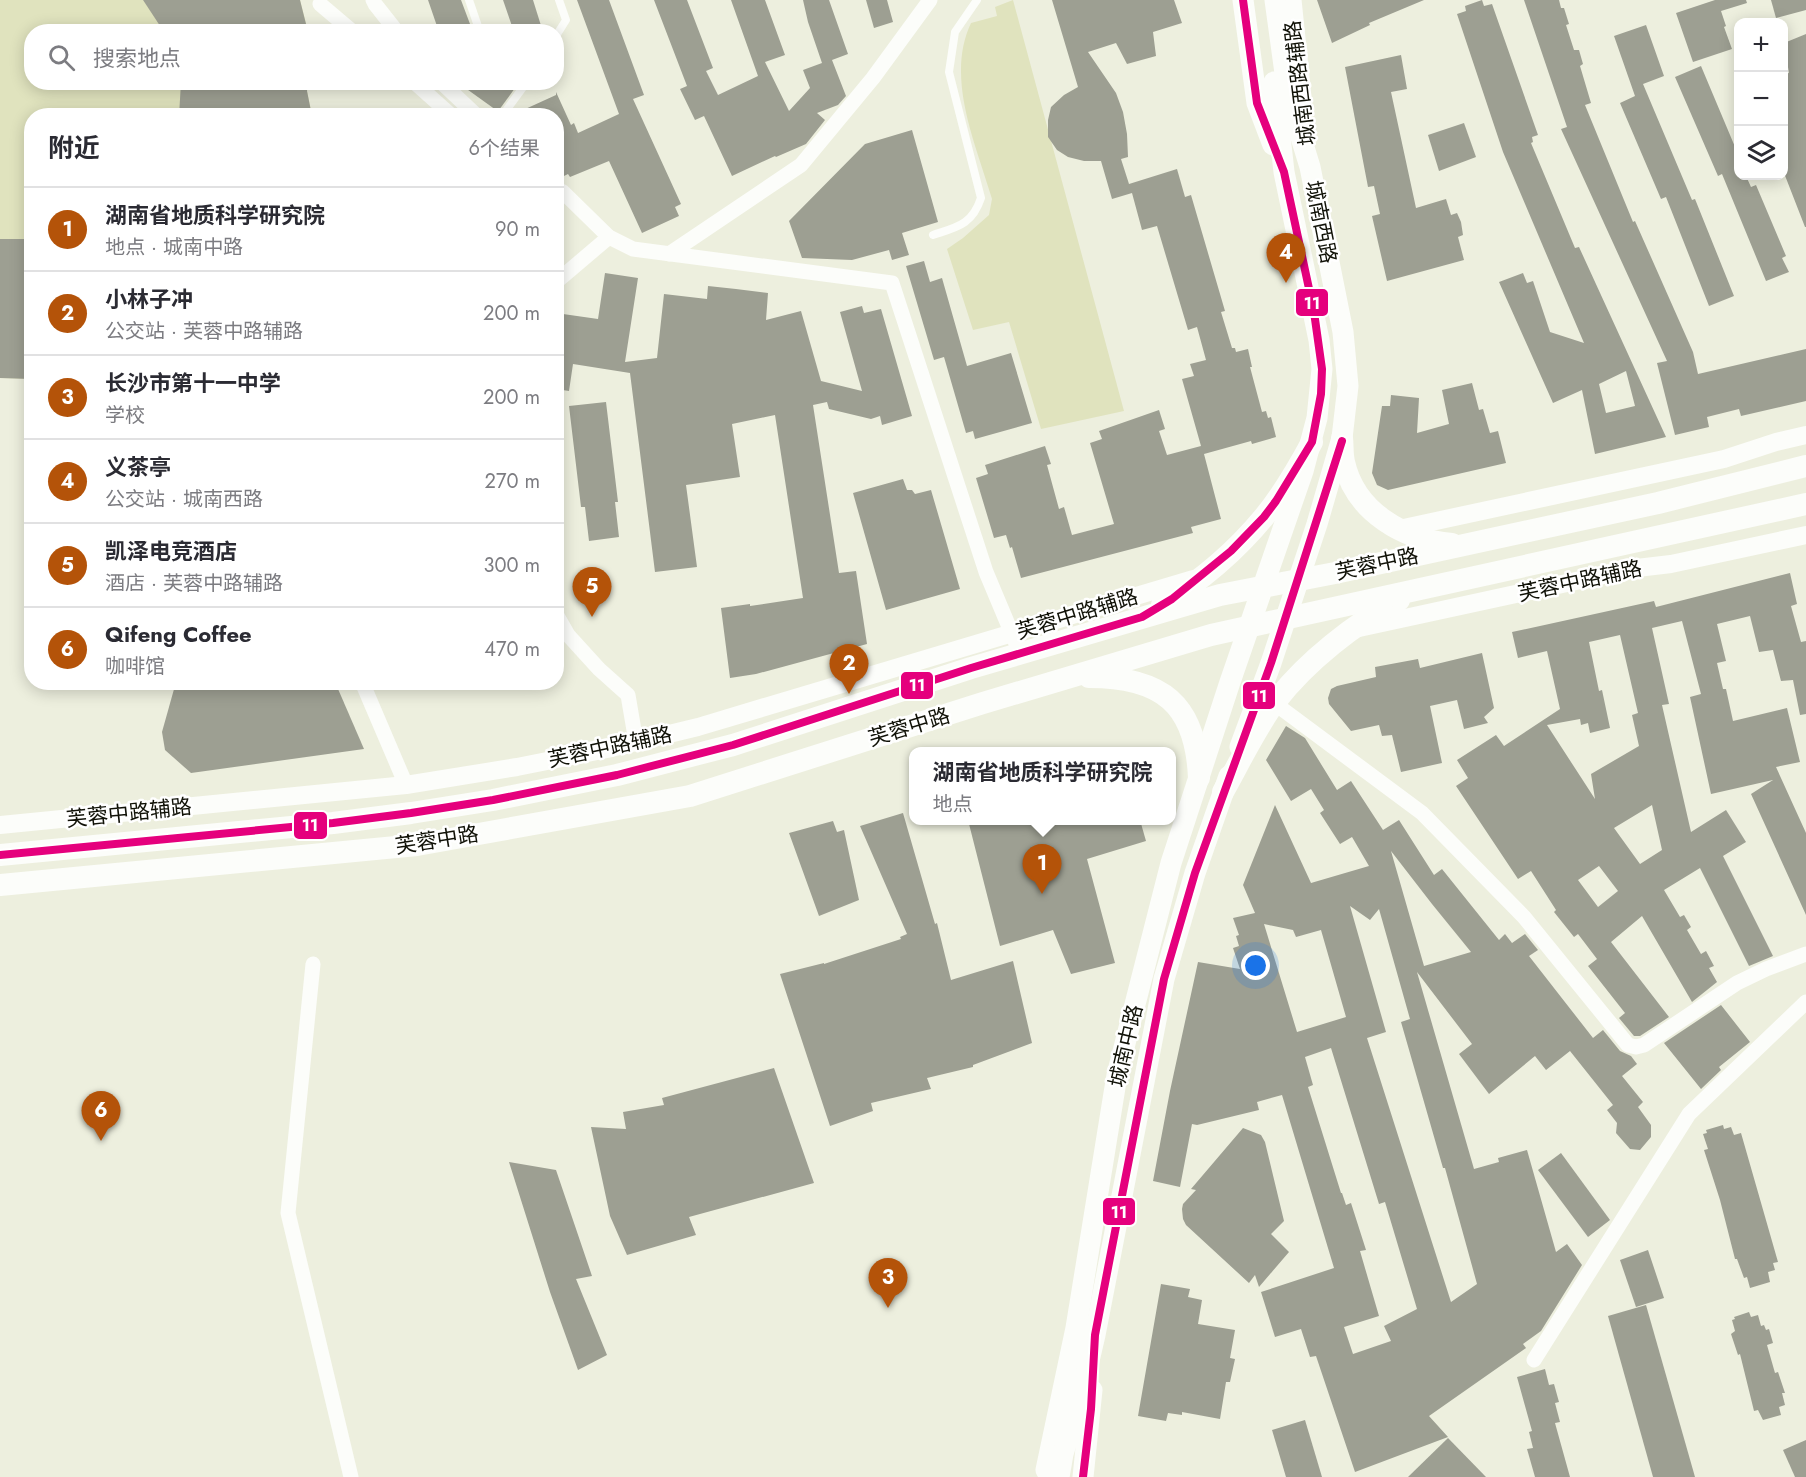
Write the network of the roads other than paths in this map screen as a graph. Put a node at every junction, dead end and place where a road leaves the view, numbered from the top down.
1 (373, 0) edge
2 (469, 0) edge
3 (559, 0) edge
4 (930, 0) edge
5 (977, 0) edge
6 (1243, 0) edge
7 (1262, 0) edge
8 (1275, 0) edge
9 (1291, 0) edge
10 (320, 4) dead end
11 (344, 24) edge
12 (391, 24) edge
13 (477, 24) edge
14 (564, 24) edge
15 (423, 90) edge
16 (449, 90) edge
17 (521, 90) edge
18 (443, 108) edge
19 (469, 108) edge
20 (508, 108) edge
21 (1310, 167) junction
22 (1284, 172) junction
23 (564, 194) edge
24 (933, 235) dead end
25 (609, 237) junction
26 (669, 254) junction
27 (564, 275) edge
28 (1806, 435) edge
29 (1342, 438) junction
30 (1312, 442) junction
31 (1806, 466) edge
32 (1806, 504) edge
33 (1399, 529) junction
34 (1806, 535) edge
35 (1462, 545) junction
36 (1201, 577) junction
37 (1299, 579) junction
38 (1263, 586) junction
39 (1417, 591) junction
40 (1142, 617) junction
41 (1286, 618) junction
42 (1249, 626) junction
43 (564, 628) edge
44 (1354, 629) junction
45 (1017, 643) junction
46 (1061, 680) junction
47 (365, 690) edge
48 (1274, 703) junction
49 (636, 742) junction
50 (1199, 778) junction
51 (406, 785) junction
52 (1223, 792) junction
53 (0, 825) edge
54 (0, 855) edge
55 (0, 885) edge
56 (1806, 954) edge
57 (313, 964) dead end
58 (1806, 1002) edge
59 (1086, 1331) junction
60 (1534, 1360) dead end
61 (1056, 1454) junction
62 (351, 1477) edge
63 (1036, 1477) edge
64 (1045, 1477) edge
65 (1059, 1477) edge
66 (1083, 1477) edge

1 - 12 street
2 - 13 lane
3 - 14 lane
4 - 26 street
5 - 24 lane
6 - 22 main road, 城南西路辅路
7 - 22 main road, 城南西路
8 - 21 main road, 城南西路
9 - 21 main road, 城南西路辅路
10 - 11 street
15 - 18 street
16 - 19 street
17 - 20 lane
21 - 29 main road, 城南西路
22 - 30 main road, 城南西路
23 - 25 street
25 - 26 street
25 - 27 street
26 - 45 street
28 - 33 street
29 - 33 main road
29 - 37 main road, 城南西路
30 - 36 main road
30 - 38 main road, 城南西路
31 - 35 main road, 芙蓉中路
32 - 39 main road, 芙蓉中路
33 - 35 main road
34 - 44 street, 芙蓉中路辅路
35 - 37 main road, 芙蓉中路
36 - 40 main road
36 - 45 street, 芙蓉中路辅路
37 - 38 main road, 芙蓉中路
37 - 41 main road, 城南西路
38 - 40 main road, 芙蓉中路
38 - 42 main road, 城南西路
39 - 41 main road, 芙蓉中路
39 - 44 main road
40 - 45 main road, 芙蓉中路
41 - 42 main road, 芙蓉中路
41 - 52 main road, 城南中路
42 - 46 main road, 芙蓉中路
42 - 50 main road, 城南中路
43 - 49 street
44 - 48 main road
45 - 49 street, 芙蓉中路辅路
45 - 54 main road, 芙蓉中路
46 - 50 main road
46 - 55 main road, 芙蓉中路
47 - 51 street
48 - 52 main road
48 - 56 street
49 - 51 street, 芙蓉中路辅路
50 - 59 main road, 城南中路
51 - 53 street, 芙蓉中路辅路
52 - 59 main road, 城南中路
57 - 62 street
58 - 60 street
59 - 61 main road, 城南中路
59 - 63 main road
59 - 66 main road
61 - 64 main road, 城南中路
61 - 65 main road

